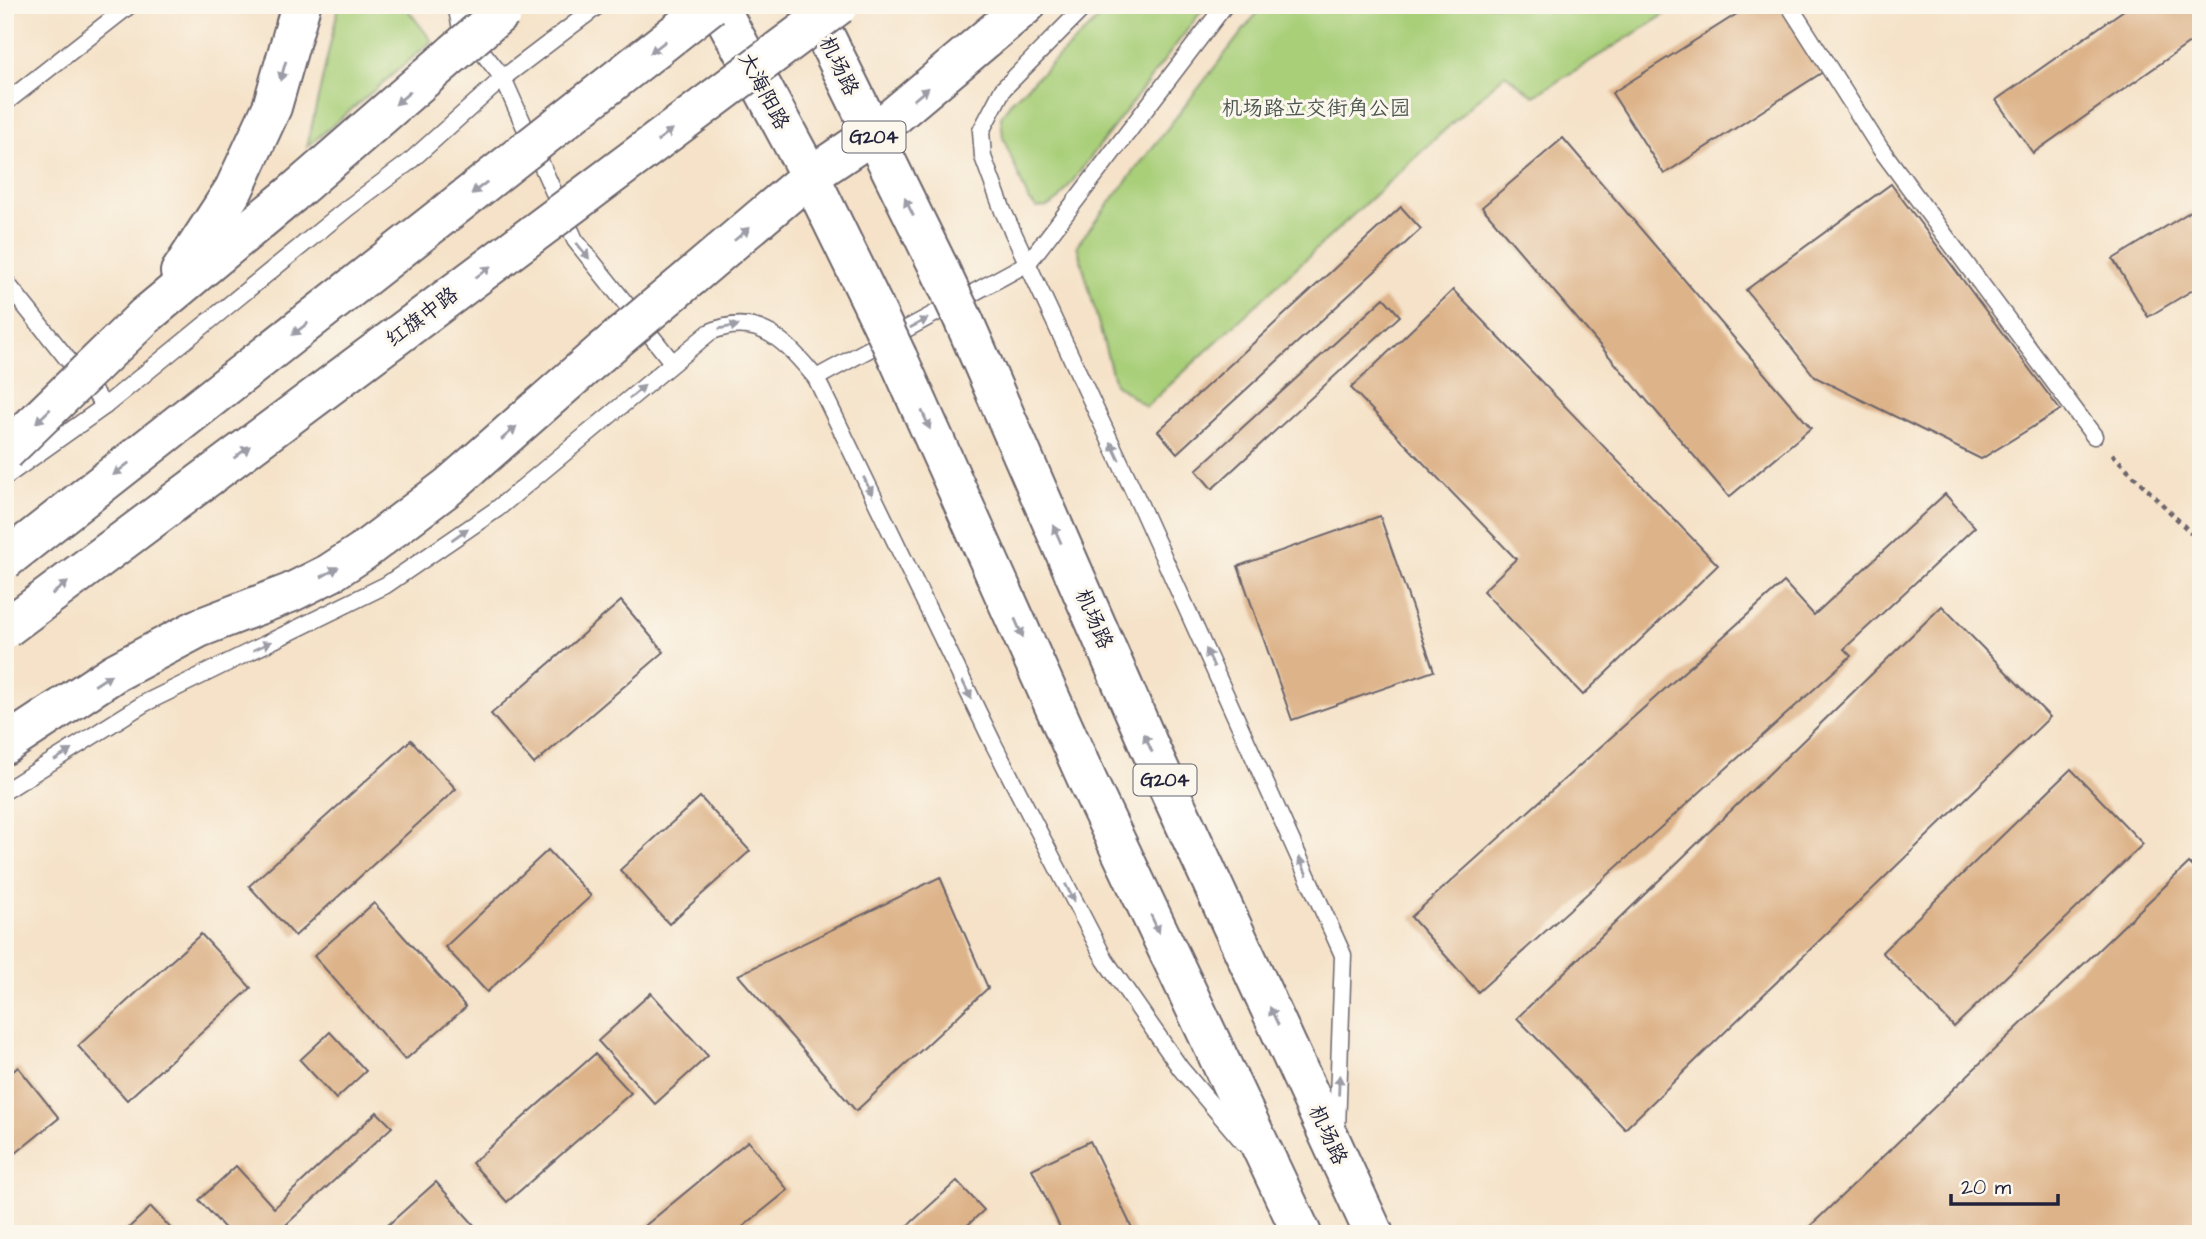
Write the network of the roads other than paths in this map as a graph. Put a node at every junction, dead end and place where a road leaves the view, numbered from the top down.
1 (130, 5) edge
2 (301, 5) edge
3 (462, 5) edge
4 (599, 5) edge
5 (711, 5) edge
6 (718, 5) edge
7 (810, 5) edge
8 (839, 5) edge
9 (1026, 5) edge
10 (1062, 5) edge
11 (1086, 5) edge
12 (1225, 5) edge
13 (1789, 5) edge
14 (506, 8) edge
15 (1072, 19) junction
16 (503, 78) junction
17 (5, 103) edge
18 (873, 134) junction
19 (810, 176) junction
20 (1028, 263) junction
21 (5, 281) edge
22 (145, 316) junction
23 (672, 362) junction
24 (816, 378) junction
25 (105, 406) junction
26 (2094, 436) road end
27 (5, 452) edge
28 (5, 477) edge
29 (5, 560) edge
30 (5, 629) edge
31 (5, 745) edge
32 (5, 791) edge
33 (1336, 1153) junction
34 (1277, 1182) junction
35 (1302, 1234) edge
36 (1374, 1234) edge

1 - 17 lane
2 -> 22 main road
3 - 16 lane
4 - 16 lane
5 -> 29 main road, bridge
6 - 19 main road, 大海阳路
7 - 18 main road, 机场路 / G204
30 -> 8 main road, 红旗中路, bridge
18 -> 9 main road
10 - 15 lane
11 - 15 lane
12 - 20 lane
13 - 26 lane
14 -> 22 main road, bridge
15 - 20 lane
16 -> 23 lane
16 - 25 lane
18 - 19 main road
33 -> 18 main road, 机场路 / G204, bridge
31 -> 19 main road, bridge
19 -> 34 main road, bridge
24 -> 20 lane
33 -> 20 lane
21 - 25 lane
22 -> 27 main road, bridge
23 -> 24 lane
32 -> 23 lane
24 -> 34 lane
25 - 28 lane
33 - 36 main road, 机场路 / G204
34 - 35 main road

